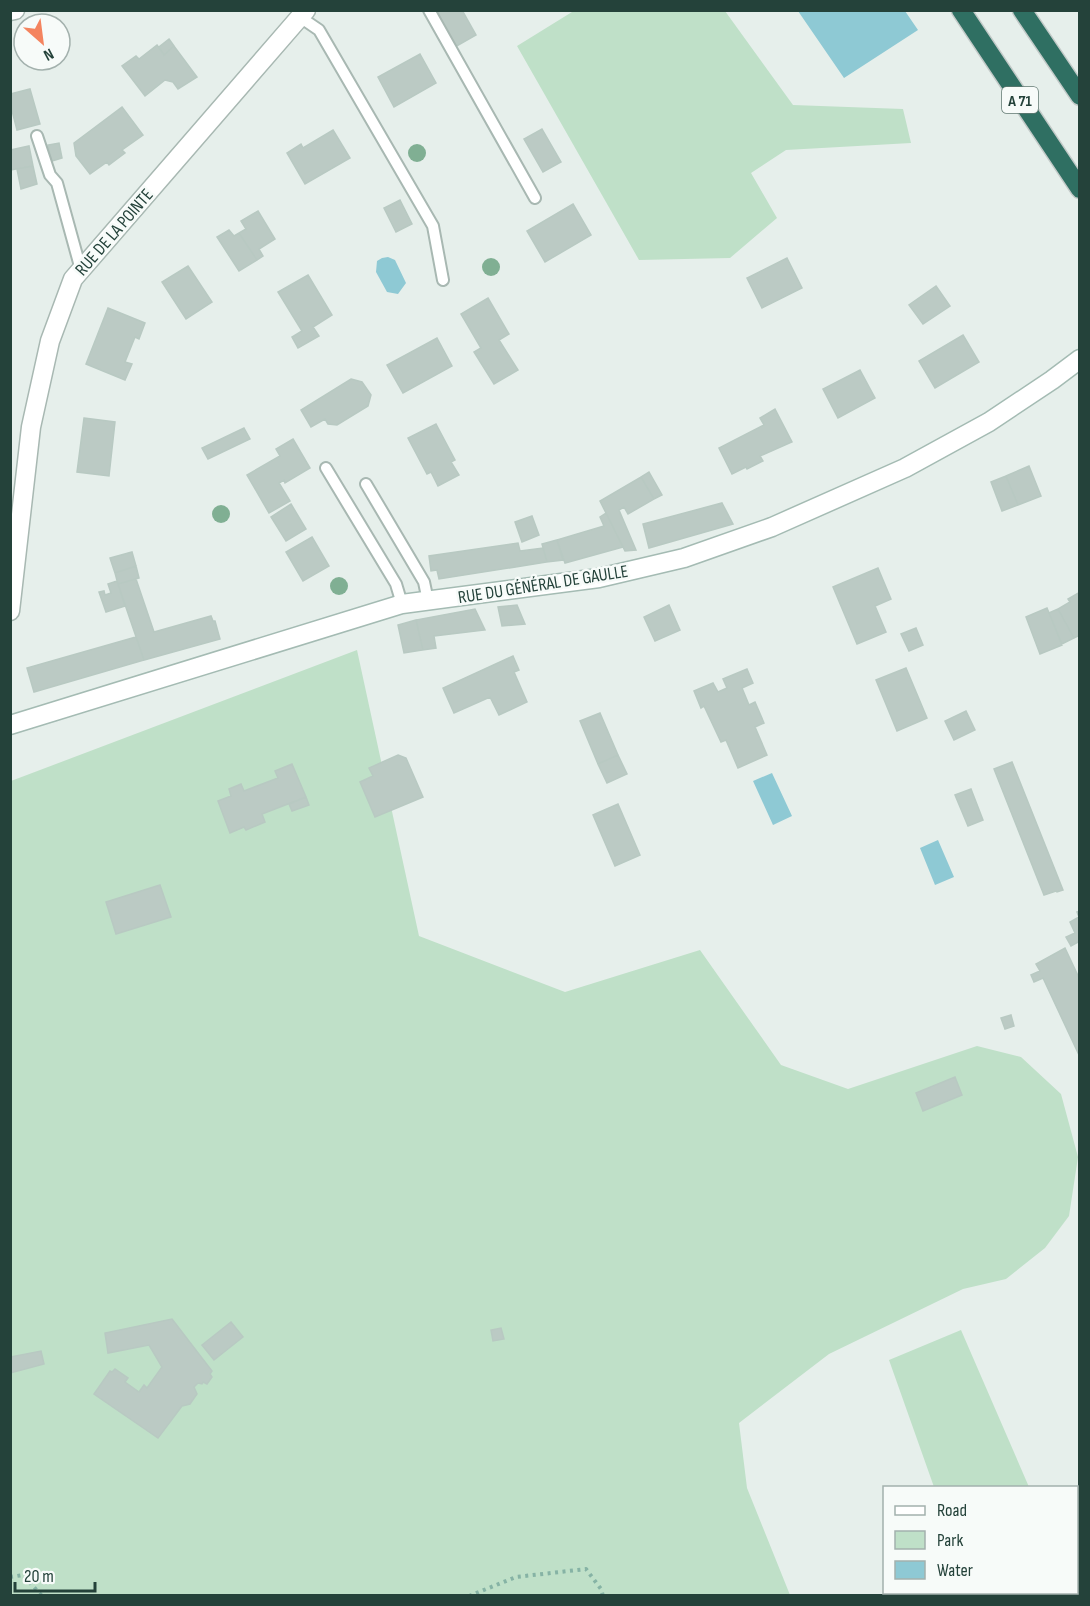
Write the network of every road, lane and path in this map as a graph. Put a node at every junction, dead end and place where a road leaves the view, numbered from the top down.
1 (429, 10) edge
2 (961, 10) edge
3 (1022, 10) edge
4 (303, 14) edge
5 (1080, 96) edge
6 (37, 136) dead end
7 (1080, 189) edge
8 (536, 198) dead end
9 (81, 270) junction
10 (443, 280) dead end
11 (1080, 359) edge
12 (326, 468) dead end
13 (366, 484) dead end
14 (428, 601) junction
15 (402, 604) junction
16 (10, 611) edge
17 (10, 725) edge
18 (10, 1577) edge
19 (42, 1596) edge
20 (469, 1596) edge
21 (603, 1596) edge

1 - 8 lane
2 - 7 highway, A 71
3 - 5 highway
4 - 9 main road, RUE DE LA POINTE
4 - 10 lane
6 - 9 lane
9 - 16 main road, RUE DE LA POINTE
11 - 14 main road, RUE DU GÉNÉRAL DE GAULLE
12 - 15 lane
13 - 14 lane
14 - 15 main road, RUE DU GÉNÉRAL DE GAULLE
15 - 17 main road, RUE DU GÉNÉRAL DE GAULLE
18 - 19 path
20 - 21 path

